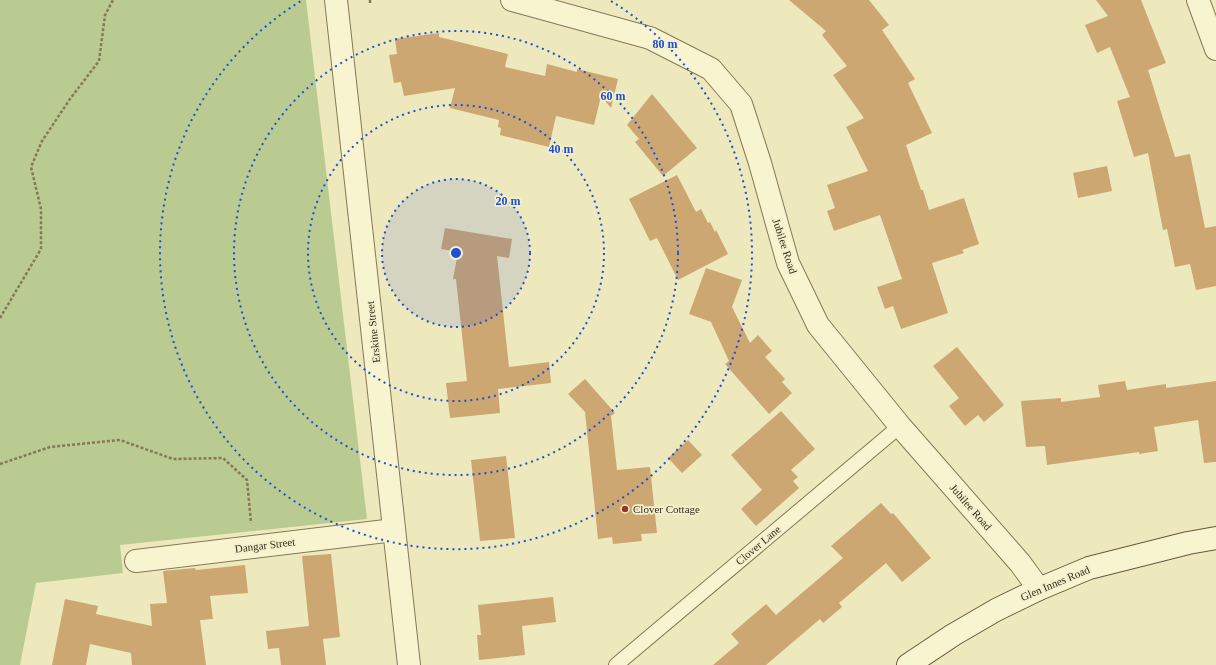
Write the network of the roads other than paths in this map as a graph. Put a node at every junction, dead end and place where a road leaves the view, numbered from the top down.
1 (336, 0) edge
2 (512, 0) edge
3 (1198, 0) edge
4 (1216, 49) edge
5 (900, 426) junction
6 (394, 530) junction
7 (1216, 538) edge
8 (136, 561) dead end
9 (1039, 589) junction
10 (410, 665) edge
11 (616, 665) edge
12 (908, 665) edge

1 - 6 street, Erskine Street
2 - 5 street, Jubilee Road
3 - 4 street
5 - 9 street, Jubilee Road
5 - 11 lane, Clover Lane
6 - 8 street, Dangar Street
6 - 10 street, Erskine Street
7 - 9 street, Glen Innes Road
9 - 12 street, Glen Innes Road

